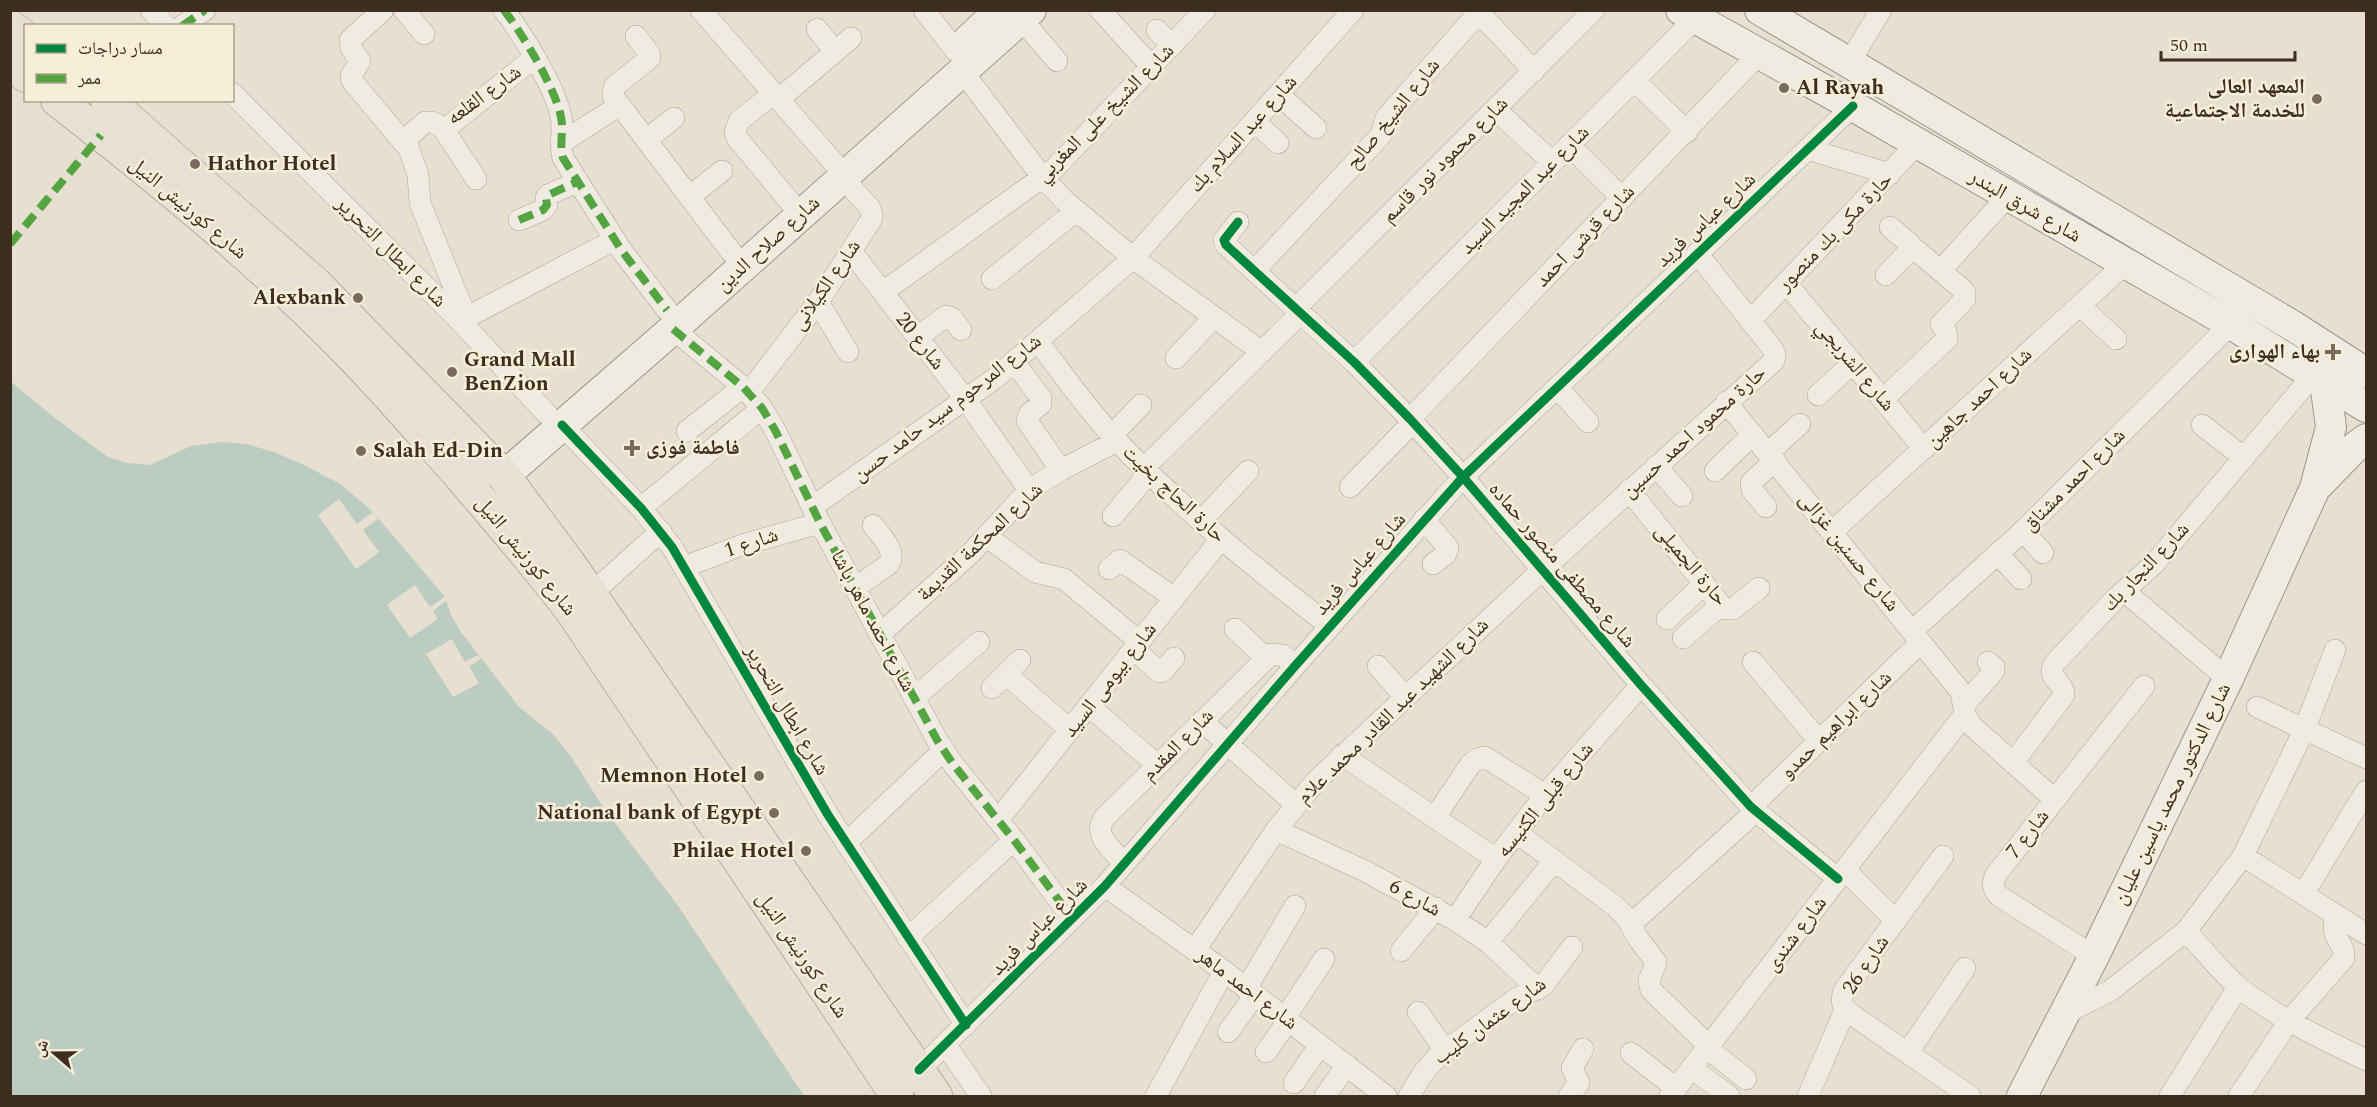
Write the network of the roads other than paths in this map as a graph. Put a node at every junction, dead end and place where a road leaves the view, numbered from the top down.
1 (151, 10) edge
2 (205, 10) edge
3 (383, 10) edge
4 (404, 10) edge
5 (701, 10) edge
6 (924, 10) edge
7 (1100, 10) edge
8 (1205, 10) edge
9 (1353, 10) edge
10 (1594, 10) edge
11 (1760, 10) edge
12 (1881, 10) edge
13 (505, 11) edge
14 (1010, 13) edge
15 (1688, 14) edge
16 (164, 24) edge
17 (185, 24) edge
18 (10, 26) edge
19 (817, 29) dead end
20 (1157, 30) dead end
21 (424, 34) dead end
22 (24, 36) edge
23 (636, 36) dead end
24 (851, 38) dead end
25 (1172, 46) junction
26 (835, 52) junction
27 (1760, 53) junction
28 (534, 58) junction
29 (1057, 61) dead end
30 (960, 62) junction
31 (1849, 63) junction
32 (10, 64) edge
33 (1152, 67) junction
34 (1534, 71) junction
35 (24, 74) edge
36 (1634, 80) junction
37 (1278, 94) junction
38 (234, 95) edge
39 (776, 96) junction
40 (59, 102) edge
41 (109, 102) edge
42 (620, 105) junction
43 (1853, 106) junction
44 (1496, 110) junction
45 (674, 118) dead end
46 (1254, 121) junction
47 (442, 127) junction
48 (1316, 128) dead end
49 (1687, 132) junction
50 (646, 140) junction
51 (404, 141) junction
52 (561, 143) junction
53 (1278, 143) dead end
54 (1918, 143) junction
55 (1569, 145) junction
56 (1807, 149) junction
57 (1552, 162) junction
58 (838, 170) junction
59 (722, 171) dead end
60 (1890, 174) junction
61 (1043, 178) junction
62 (476, 179) dead end
63 (577, 182) junction
64 (2008, 196) junction
65 (689, 197) junction
66 (1622, 198) junction
67 (790, 202) junction
68 (1076, 211) junction
69 (519, 220) dead end
70 (1238, 222) dead end
71 (1890, 226) dead end
72 (614, 240) junction
73 (1912, 249) junction
74 (851, 251) junction
75 (732, 253) junction
76 (1697, 253) junction
77 (1133, 258) junction
78 (2125, 264) junction
79 (1255, 270) junction
80 (1941, 270) junction
81 (1886, 275) dead end
82 (993, 279) dead end
83 (1786, 282) junction
84 (883, 292) junction
85 (818, 302) junction
86 (2080, 306) junction
87 (1298, 311) junction
88 (1214, 317) junction
89 (463, 319) junction
90 (670, 319) junction
91 (1751, 320) junction
92 (2231, 324) junction
93 (961, 330) dead end
94 (918, 337) junction
95 (2116, 339) dead end
96 (1038, 342) junction
97 (848, 352) dead end
98 (1262, 352) junction
99 (1176, 358) dead end
100 (1014, 362) junction
101 (1354, 362) junction
102 (1853, 363) junction
103 (2367, 373) edge
104 (2319, 378) junction
105 (1557, 387) junction
106 (1818, 395) dead end
107 (751, 396) junction
108 (1883, 399) junction
109 (966, 400) junction
110 (1726, 402) junction
111 (1141, 405) dead end
112 (2367, 407) edge
113 (410, 419) junction
114 (555, 420) junction
115 (1412, 421) junction
116 (1588, 422) dead end
117 (1800, 424) dead end
118 (2202, 425) dead end
119 (687, 431) dead end
120 (1753, 434) junction
121 (1115, 438) junction
122 (2367, 439) edge
123 (1924, 449) junction
124 (1772, 457) junction
125 (2243, 457) junction
126 (1656, 466) junction
127 (497, 468) junction
128 (1061, 470) junction
129 (1147, 471) junction
130 (1248, 471) dead end
131 (1714, 471) dead end
132 (1462, 477) junction
133 (1350, 487) dead end
134 (2315, 488) junction
135 (1029, 490) junction
136 (1629, 490) junction
137 (1682, 496) dead end
138 (1766, 507) dead end
139 (641, 508) junction
140 (816, 515) junction
141 (1113, 516) dead end
142 (1424, 519) junction
143 (1201, 521) junction
144 (873, 525) dead end
145 (661, 531) junction
146 (1833, 531) junction
147 (2023, 531) junction
148 (986, 536) junction
149 (1221, 539) junction
150 (2043, 553) dead end
151 (1998, 554) junction
152 (1433, 564) dead end
153 (684, 567) junction
154 (1109, 568) dead end
155 (1541, 570) junction
156 (2021, 579) dead end
157 (1704, 584) junction
158 (855, 588) junction
159 (1759, 588) dead end
160 (2124, 591) junction
161 (591, 594) junction
162 (1174, 598) junction
163 (1721, 605) junction
164 (1667, 619) dead end
165 (1330, 626) junction
166 (1236, 629) dead end
167 (880, 634) junction
168 (1916, 636) junction
169 (1683, 638) dead end
170 (979, 642) dead end
171 (1137, 646) junction
172 (2335, 650) dead end
173 (1174, 658) dead end
174 (1266, 658) junction
175 (1753, 662) dead end
176 (1988, 662) dead end
177 (1295, 666) junction
178 (1378, 666) dead end
179 (1006, 674) dead end
180 (2228, 679) junction
181 (1641, 685) junction
182 (2144, 686) dead end
183 (914, 698) junction
184 (1405, 698) junction
185 (1089, 706) junction
186 (2257, 707) dead end
187 (1965, 710) junction
188 (1202, 721) junction
189 (2305, 728) junction
190 (1070, 730) junction
191 (1819, 741) junction
192 (1227, 744) junction
193 (944, 750) junction
194 (1342, 755) junction
195 (2367, 758) edge
196 (2013, 763) junction
197 (1158, 765) junction
198 (2367, 791) edge
199 (1545, 795) junction
200 (2055, 800) junction
201 (1295, 804) junction
202 (1753, 809) junction
203 (1435, 817) junction
204 (998, 820) junction
205 (1276, 830) junction
206 (1517, 833) junction
207 (1014, 840) junction
208 (846, 843) junction
209 (1944, 856) dead end
210 (2242, 856) junction
211 (1496, 859) junction
212 (1554, 861) junction
213 (1124, 863) junction
214 (1841, 874) junction
215 (1105, 886) junction
216 (2304, 893) junction
217 (1295, 906) dead end
218 (1436, 908) junction
219 (2337, 916) junction
220 (1072, 918) junction
221 (1455, 920) junction
222 (1896, 921) junction
223 (1631, 924) junction
224 (2186, 932) junction
225 (2367, 934) edge
226 (908, 938) junction
227 (1488, 942) junction
228 (1572, 947) dead end
229 (1195, 950) junction
230 (1401, 951) dead end
231 (2094, 956) junction
232 (1324, 959) dead end
233 (1965, 968) dead end
234 (1224, 971) junction
235 (2238, 987) junction
236 (1538, 989) junction
237 (1250, 992) junction
238 (1845, 1010) junction
239 (1418, 1012) dead end
240 (2064, 1014) junction
241 (1286, 1019) junction
242 (2289, 1021) junction
243 (966, 1025) junction
244 (1228, 1032) dead end
245 (945, 1044) junction
246 (1320, 1045) junction
247 (1708, 1047) junction
248 (1583, 1048) dead end
249 (1445, 1050) junction
250 (1266, 1052) dead end
251 (1631, 1053) dead end
252 (1908, 1053) junction
253 (2367, 1060) edge
254 (1347, 1065) junction
255 (1691, 1068) junction
256 (1746, 1079) dead end
257 (928, 1083) edge
258 (1294, 1083) dead end
259 (1673, 1092) edge
260 (897, 1096) edge
261 (981, 1096) edge
262 (1156, 1096) edge
263 (1325, 1096) edge
264 (1386, 1096) edge
265 (1409, 1096) edge
266 (1569, 1096) edge
267 (1729, 1096) edge
268 (1808, 1096) edge
269 (1970, 1096) edge
270 (2022, 1096) edge
271 (2170, 1096) edge
272 (2239, 1096) edge

1 - 16 street
2 - 17 street
3 - 51 street
4 - 21 street
5 - 39 street
6 - 30 street
7 - 33 street
8 - 25 street, شارع الشيخ على المغربي
9 - 37 street, شارع عبد السلام بك
10 - 34 street, شارع محمود نور قاسم
11 - 31 main road, شارع شرق البندر
12 - 31 street
13 - 28 street, شارع احمد ماهر باشا
14 - 29 street
14 - 30 main road, شارع صلاح الدين
15 - 27 main road, شارع شرق البندر
15 - 36 street, شارع عبد المجيد السيد
18 - 22 main road
19 - 26 street
20 - 25 street
23 - 42 street
24 - 26 street
25 - 33 street, شارع الشيخ على المغربي
26 - 39 street
27 - 43 main road, شارع شرق البندر
27 - 49 street, شارع قرشى احمد
28 - 47 street, شارع القلعه
28 - 52 street, شارع احمد ماهر باشا
30 - 58 main road, شارع صلاح الدين
30 - 61 street
31 - 103 main road, شارع شرق البندر
32 - 35 main road
33 - 61 street, شارع الشيخ على المغربي
34 - 44 street, شارع محمود نور قاسم
34 - 79 street, شارع الشيخ صالح
36 - 49 street
36 - 55 street, شارع عبد المجيد السيد
37 - 46 street, شارع عبد السلام بك
37 - 48 street
38 - 89 street, شارع ابطال التحرير
39 - 58 street
39 - 67 street
40 - 113 main road, شارع كورنيش النيل
41 - 127 main road, شارع كورنيش النيل
42 - 50 street
42 - 52 street
43 - 54 main road, شارع شرق البندر
43 - 56 street, شارع عباس فريد
44 - 57 street
44 - 87 street, شارع محمود نور قاسم
45 - 50 street
46 - 53 street
46 - 77 street, شارع عبد السلام بك
47 - 51 street, شارع القلعه
47 - 62 street
49 - 66 street, شارع قرشى احمد
50 - 65 street
51 - 89 street
52 - 63 street, شارع احمد ماهر باشا
54 - 60 street, حارة مكى بك منصور
54 - 64 main road, شارع شرق البندر
55 - 57 street, شارع عبد المجيد السيد
55 - 66 street
56 - 60 street
56 - 76 street, شارع عباس فريد
57 - 101 street, شارع عبد المجيد السيد
58 - 67 main road, شارع صلاح الدين
58 - 74 street, شارع الكيلانى
58 - 90 main road, شارع صلاح الدين
59 - 65 street
60 - 83 street, حارة مكى بك منصور
61 - 68 street
61 - 84 street, شارع الشيخ على المغربي
63 - 69 street
63 - 72 street, شارع احمد ماهر باشا
64 - 78 main road, شارع شرق البندر
64 - 80 street
65 - 75 street
66 - 115 street, شارع قرشى احمد
67 - 75 main road, شارع صلاح الدين
68 - 77 street
68 - 82 street
70 - 79 street, شارع مصطفى منصور حماده
71 - 73 street
72 - 89 street
72 - 90 street, شارع احمد ماهر باشا
73 - 80 street
73 - 81 street
74 - 84 street, شارع 20
74 - 85 street, شارع الكيلانى
75 - 90 main road, شارع صلاح الدين
76 - 91 street, حارة محمود احمد حسين
76 - 105 street, شارع عباس فريد
77 - 88 street
77 - 96 street, شارع المرحوم سيد حامد حسن
78 - 86 street, شارع احمد جاهين
78 - 92 main road, شارع شرق البندر
79 - 87 street, شارع مصطفى منصور حماده
80 - 108 street
83 - 91 street, حارة مكى بك منصور
83 - 102 street, شارع الشربجي
84 - 94 street, شارع 20
85 - 97 street
85 - 107 street, شارع الكيلانى
86 - 95 street
86 - 123 street, شارع احمد جاهين
87 - 98 street, شارع محمود نور قاسم
87 - 101 street, شارع مصطفى منصور حماده
88 - 98 street
88 - 99 street
89 - 114 street, شارع ابطال التحرير
90 - 107 street, شارع احمد ماهر باشا
90 - 114 main road, شارع صلاح الدين
91 - 110 street, حارة محمود احمد حسين
92 - 104 main road, شارع شرق البندر
92 - 147 street, شارع احمد مشناق
93 - 94 street
94 - 109 street, شارع 20
96 - 100 street, شارع المرحوم سيد حامد حسن
96 - 121 street, حارة الحاج بخيت
98 - 129 street, شارع محمود نور قاسم
100 - 109 street, شارع المرحوم سيد حامد حسن
100 - 128 street
101 - 115 street, شارع مصطفى منصور حماده
102 - 106 street
102 - 108 street, شارع الشربجي
104 - 112 main road, شارع شرق البندر
104 - 125 street, شارع النجار بك
104 - 134 main road, شارع الدكتور محمد ياسين عليان
105 - 116 street
105 - 132 street, شارع عباس فريد
107 - 119 street, شارع الكيلانى
107 - 139 street
107 - 140 street, شارع احمد ماهر باشا
108 - 123 street, شارع الشربجي
109 - 135 street, شارع 20
109 - 140 street, شارع المرحوم سيد حامد حسن
110 - 120 street, شارع حسنين غزالى
110 - 126 street, حارة محمود احمد حسين
111 - 121 street, شارع المحكمة القديمة
113 - 127 main road
113 - 260 main road, شارع كورنيش النيل
114 - 127 main road, شارع صلاح الدين
114 - 139 street, شارع ابطال التحرير
115 - 132 street, شارع مصطفى منصور حماده
115 - 133 street, شارع قرشى احمد
117 - 124 street
118 - 125 street
120 - 124 street, شارع حسنين غزالى
120 - 131 street
121 - 128 street, شارع المحكمة القديمة
121 - 129 street, حارة الحاج بخيت
122 - 134 main road, شارع الدكتور محمد ياسين عليان
123 - 146 street, شارع احمد جاهين
124 - 138 street
124 - 146 street, شارع حسنين غزالى
125 - 160 street, شارع النجار بك
126 - 136 street, حارة محمود احمد حسين
126 - 137 street
127 - 161 main road, شارع كورنيش النيل
128 - 135 street, شارع المحكمة القديمة
129 - 141 street, شارع محمود نور قاسم
129 - 143 street, حارة الحاج بخيت
130 - 143 street
132 - 142 street, شارع عباس فريد
132 - 155 street, شارع مصطفى منصور حماده
134 - 180 main road, شارع الدكتور محمد ياسين عليان
135 - 148 street, شارع المحكمة القديمة
136 - 155 street, حارة محمود احمد حسين
136 - 157 street, حارة الجميلى
139 - 145 street, شارع ابطال التحرير
140 - 153 street, شارع 1
140 - 158 street, شارع احمد ماهر باشا
142 - 152 street
142 - 165 street, شارع عباس فريد
143 - 149 street, حارة الحاج بخيت
144 - 158 street
145 - 153 street, شارع ابطال التحرير
145 - 161 street
146 - 168 street, شارع حسنين غزالى
147 - 150 street
147 - 151 street, شارع احمد مشناق
148 - 167 street, شارع المحكمة القديمة
148 - 171 street
149 - 162 street, شارع بيومى السيد
149 - 165 street, حارة الحاج بخيت
151 - 156 street
151 - 168 street, شارع احمد مشناق
153 - 208 street, شارع ابطال التحرير
154 - 162 street
155 - 181 street, شارع مصطفى منصور حماده
155 - 184 street, شارع الشهيد عبد القادر محمد علام
157 - 163 street, حارة الجميلى
157 - 164 street
158 - 167 street, شارع احمد ماهر باشا
159 - 163 street, حارة الجميلى
160 - 180 street
160 - 196 street, شارع النجار بك
161 - 257 main road, شارع كورنيش النيل
162 - 171 street, شارع بيومى السيد
163 - 169 street
165 - 177 street, شارع عباس فريد
166 - 174 street
167 - 183 street, شارع احمد ماهر باشا
168 - 187 street, شارع حسنين غزالى
168 - 191 street, شارع ابراهيم حمدو
170 - 183 street
171 - 173 street
171 - 185 street, شارع بيومى السيد
172 - 189 street
174 - 177 street
174 - 188 street, شارع المقدم
175 - 191 street
176 - 187 street, شارع شندى
177 - 192 street, شارع عباس فريد
178 - 184 street
179 - 190 street
180 - 231 main road, شارع الدكتور محمد ياسين عليان
181 - 199 street, شارع قبلى الكنيسه
181 - 202 street, شارع مصطفى منصور حماده
182 - 200 street, شارع 7
183 - 193 street, شارع احمد ماهر باشا
184 - 194 street, شارع الشهيد عبد القادر محمد علام
185 - 190 street, شارع بيومى السيد
185 - 197 street
186 - 189 street
187 - 196 street
187 - 214 street, شارع شندى
188 - 192 street
188 - 197 street, شارع المقدم
189 - 195 street
189 - 210 street
190 - 204 street, شارع بيومى السيد
191 - 202 street, شارع ابراهيم حمدو
192 - 201 street
192 - 213 street, شارع عباس فريد
193 - 204 street, شارع احمد ماهر باشا
193 - 208 street
194 - 201 street, شارع الشهيد عبد القادر محمد علام
194 - 203 street
196 - 200 street
197 - 213 street, شارع المقدم
198 - 216 street
199 - 203 street
199 - 206 street, شارع قبلى الكنيسه
200 - 231 street, شارع 7
201 - 205 street, شارع الشهيد عبد القادر محمد علام
202 - 214 street, شارع مصطفى منصور حماده
202 - 223 street, شارع ابراهيم حمدو
203 - 211 street
204 - 207 street, شارع احمد ماهر باشا
205 - 218 street, شارع 6
205 - 229 street, شارع الشهيد عبد القادر محمد علام
206 - 211 street, شارع قبلى الكنيسه
206 - 212 street
207 - 220 street, شارع احمد ماهر باشا
207 - 226 street
208 - 226 street, شارع ابطال التحرير
209 - 222 street, شارع 26
210 - 216 street
210 - 224 street
211 - 221 street, شارع قبلى الكنيسه
212 - 223 street
212 - 227 street
213 - 215 street, شارع عباس فريد
214 - 222 street, شارع مصطفى منصور حماده
214 - 247 street, شارع شندى
215 - 220 street, شارع عباس فريد
215 - 229 street, شارع احمد ماهر
216 - 219 street
217 - 237 street
218 - 221 street, شارع 6
218 - 230 street
219 - 225 street
219 - 242 street
220 - 243 street, شارع عباس فريد
221 - 227 street, شارع 6
222 - 238 street, شارع 26
223 - 247 street
224 - 235 street
224 - 240 street
226 - 243 street, شارع ابطال التحرير
227 - 236 street, شارع 6
228 - 236 street, شارع عثمان كليب
229 - 234 street, شارع احمد ماهر
231 - 240 main road, شارع الدكتور محمد ياسين عليان
232 - 241 street
233 - 252 street
234 - 237 street, شارع احمد ماهر
234 - 262 street
235 - 242 street
235 - 271 street
236 - 249 street, شارع عثمان كليب
237 - 241 street, شارع احمد ماهر
237 - 244 street
238 - 252 street, شارع 26
238 - 268 street
239 - 249 street
240 - 270 main road, شارع الدكتور محمد ياسين عليان
241 - 246 street, شارع احمد ماهر
241 - 250 street
242 - 253 street
242 - 272 street
243 - 245 street, شارع عباس فريد
245 - 257 street, شارع عباس فريد
245 - 261 street
246 - 254 street, شارع احمد ماهر
246 - 258 street
247 - 255 street, شارع شندى
247 - 256 street
248 - 266 street
249 - 265 street, شارع عثمان كليب
251 - 259 street
252 - 269 street, شارع 26
254 - 263 street
254 - 264 street, شارع احمد ماهر
255 - 259 street, شارع شندى
255 - 267 street

